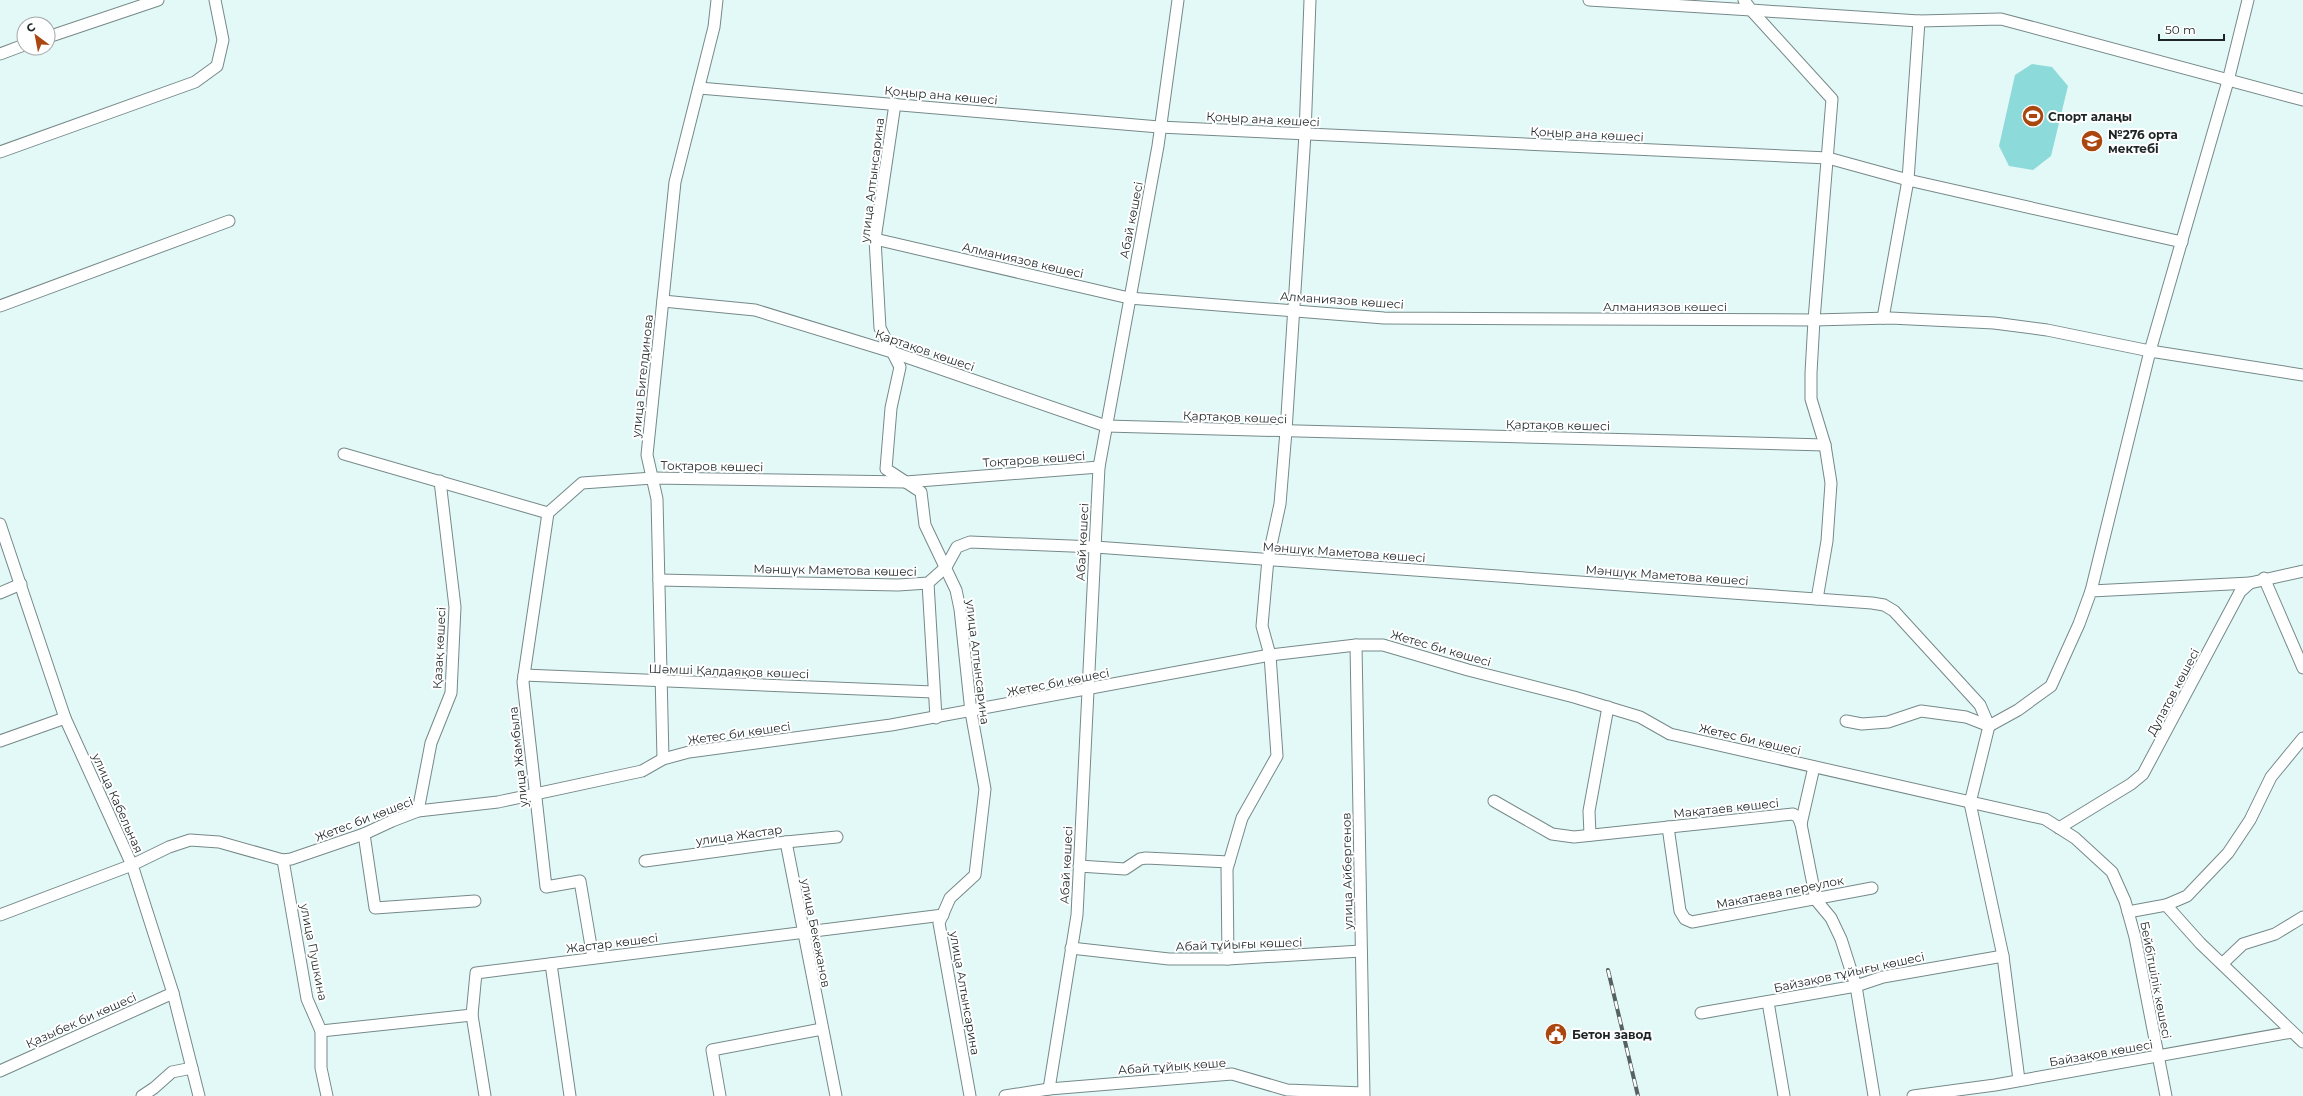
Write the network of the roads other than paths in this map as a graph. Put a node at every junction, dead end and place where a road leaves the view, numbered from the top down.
1 (158, 0) edge
2 (216, 0) edge
3 (717, 0) edge
4 (1178, 0) edge
5 (1310, 0) edge
6 (1589, 0) edge
7 (1744, 0) edge
8 (2248, 0) edge
9 (1752, 10) junction
10 (1919, 22) junction
11 (56, 34) edge
12 (16, 48) edge
13 (0, 54) edge
14 (2228, 81) junction
15 (699, 88) junction
16 (2303, 100) edge
17 (895, 104) junction
18 (1159, 126) junction
19 (1305, 134) junction
20 (0, 152) edge
21 (1828, 158) junction
22 (1908, 180) junction
23 (229, 220) dead end
24 (875, 239) junction
25 (2182, 242) junction
26 (1129, 298) junction
27 (663, 301) junction
28 (0, 306) edge
29 (1295, 311) junction
30 (1883, 318) junction
31 (1814, 320) junction
32 (2150, 351) junction
33 (892, 352) junction
34 (2303, 375) edge
35 (1106, 426) junction
36 (1286, 431) junction
37 (1825, 445) junction
38 (344, 454) dead end
39 (1099, 467) junction
40 (652, 478) junction
41 (440, 481) junction
42 (906, 482) junction
43 (548, 513) junction
44 (0, 524) edge
45 (1095, 547) junction
46 (1268, 559) junction
47 (946, 567) junction
48 (2303, 570) edge
49 (2264, 578) junction
50 (659, 580) junction
51 (2250, 583) junction
52 (21, 584) junction
53 (928, 584) junction
54 (2090, 591) junction
55 (0, 592) edge
56 (1817, 599) junction
57 (1356, 645) junction
58 (1270, 655) junction
59 (2303, 668) edge
60 (524, 675) junction
61 (661, 681) junction
62 (1087, 690) junction
63 (933, 692) junction
64 (1608, 707) junction
65 (970, 712) junction
66 (65, 718) junction
67 (936, 718) junction
68 (1846, 721) dead end
69 (1989, 726) junction
70 (2303, 738) edge
71 (0, 741) edge
72 (664, 759) junction
73 (1814, 767) junction
74 (535, 793) junction
75 (1494, 801) dead end
76 (1970, 803) junction
77 (418, 811) junction
78 (1802, 824) junction
79 (1668, 827) junction
80 (2059, 828) junction
81 (364, 834) junction
82 (1590, 835) junction
83 (837, 837) dead end
84 (786, 842) junction
85 (283, 860) junction
86 (645, 860) dead end
87 (1229, 862) junction
88 (132, 865) junction
89 (1079, 866) junction
90 (2112, 872) joint
91 (1872, 888) dead end
92 (1816, 900) junction
93 (475, 901) dead end
94 (2166, 905) junction
95 (2128, 912) junction
96 (943, 914) junction
97 (0, 915) edge
98 (2303, 917) edge
99 (803, 931) junction
100 (1071, 948) junction
101 (1361, 950) junction
102 (2003, 956) junction
103 (593, 958) junction
104 (1228, 960) junction
105 (551, 964) junction
106 (2222, 964) junction
107 (1856, 986) junction
108 (173, 993) junction
109 (1768, 1002) junction
110 (1701, 1014) dead end
111 (472, 1015) junction
112 (822, 1029) junction
113 (321, 1031) junction
114 (2292, 1032) junction
115 (2303, 1042) edge
116 (2158, 1057) junction
117 (192, 1068) junction
118 (0, 1071) edge
119 (2019, 1080) junction
120 (1049, 1089) junction
121 (1364, 1095) edge
122 (142, 1096) edge
123 (199, 1096) edge
124 (327, 1096) edge
125 (485, 1096) edge
126 (570, 1096) edge
127 (720, 1096) edge
128 (836, 1096) edge
129 (970, 1096) edge
130 (1005, 1096) edge
131 (1784, 1096) edge
132 (1874, 1096) edge
133 (1913, 1096) edge
134 (2166, 1096) edge

1 - 11 street
2 - 20 street
3 - 15 street, улица Бигелдинова
4 - 18 street, Абай көшесі
5 - 19 street
6 - 9 street
7 - 9 street
8 - 14 street
9 - 10 street
9 - 21 street
10 - 14 street
10 - 22 street
12 - 13 street
14 - 16 street
14 - 25 street
15 - 17 street, Қоңыр ана көшесі
15 - 27 street, улица Бигелдинова
17 - 18 street, Қоңыр ана көшесі
17 - 24 street, улица Алтынсарина
18 - 19 street, Қоңыр ана көшесі
18 - 26 street, Абай көшесі
19 - 21 street, Қоңыр ана көшесі
19 - 29 street
21 - 22 street, Қоңыр ана көшесі
21 - 31 street
22 - 25 street, Қоңыр ана көшесі
22 - 30 street
23 - 28 street
24 - 26 street, Алманиязов көшесі
24 - 33 street, улица Алтынсарина
25 - 32 street
26 - 29 street, Алманиязов көшесі
26 - 35 street, Абай көшесі
27 - 33 street, Қартақов көшесі
27 - 40 street, улица Бигелдинова
29 - 31 street, Алманиязов көшесі
29 - 36 street
30 - 31 street, Алманиязов көшесі
30 - 32 street, Алманиязов көшесі
31 - 37 street
32 - 34 street, Алманиязов көшесі
32 - 54 street
33 - 35 street, Қартақов көшесі
33 - 42 street, улица Алтынсарина
35 - 36 street, Қартақов көшесі
35 - 39 street, Абай көшесі
36 - 37 street, Қартақов көшесі
36 - 46 street
37 - 56 street
38 - 41 street
39 - 42 street, Тоқтаров көшесі
39 - 45 street, Абай көшесі
40 - 42 street, Тоқтаров көшесі
40 - 43 street, Тоқтаров көшесі
40 - 50 street, улица Бигелдинова
41 - 43 street
41 - 77 street, Қазақ көшесі
42 - 47 street, улица Алтынсарина
43 - 60 street, улица Жамбыла
44 - 52 street, улица Кабельная
45 - 46 street, Мәншүк Маметова көшесі
45 - 47 street, Мәншүк Маметова көшесі
45 - 62 street, Абай көшесі
46 - 56 street, Мәншүк Маметова көшесі
46 - 58 street
47 - 53 street, Мәншүк Маметова көшесі
47 - 65 street, улица Алтынсарина
48 - 49 street, Дулатов көшесі
49 - 51 street, Дулатов көшесі
49 - 59 street
50 - 53 street, Мәншүк Маметова көшесі
50 - 61 street, улица Бигелдинова
51 - 54 street
51 - 80 street, Дулатов көшесі
52 - 55 street
52 - 66 street, улица Кабельная
53 - 63 street
54 - 69 street
56 - 69 street, Мәншүк Маметова көшесі
57 - 58 street, Жетес би көшесі
57 - 64 street, Жетес би көшесі
57 - 101 street, улица Айбергенов
58 - 62 street, Жетес би көшесі
58 - 87 street
60 - 61 street, Шәмші Қалдаяқов көшесі
60 - 74 street, улица Жамбыла
61 - 63 street, Шәмші Қалдаяқов көшесі
61 - 72 street, улица Бигелдинова
62 - 65 street, Жетес би көшесі
62 - 89 street, Абай көшесі
63 - 67 street
64 - 73 street, Жетес би көшесі
64 - 82 street
65 - 67 street, Жетес би көшесі
65 - 96 street, улица Алтынсарина
66 - 71 street
66 - 88 street, улица Кабельная
67 - 72 street, Жетес би көшесі
68 - 69 street
69 - 76 street
70 - 94 street
72 - 74 street, Жетес би көшесі
73 - 76 street, Жетес би көшесі
73 - 78 street
74 - 77 street, Жетес би көшесі
74 - 103 street, улица Жамбыла
75 - 82 street, Мақатаев көшесі
76 - 80 street, Жетес би көшесі
76 - 102 street
77 - 81 street, Жетес би көшесі
78 - 79 street, Мақатаев көшесі
78 - 92 street
79 - 82 street, Мақатаев көшесі
79 - 92 street, Макатаева переулок
80 - 90 street, Жетес би көшесі
81 - 85 street, Жетес би көшесі
81 - 93 street
83 - 84 street, улица Жастар
84 - 86 street, улица Жастар
84 - 99 street, улица Бекежанов
85 - 88 street, Жетес би көшесі
85 - 113 street, улица Пушкина
87 - 89 street
87 - 104 street
88 - 97 street, Жетес би көшесі
88 - 108 street, улица Кабельная
89 - 100 street, Абай көшесі
90 - 95 street, Бейбітшілік көшесі
91 - 92 street, Макатаева переулок
92 - 107 street
94 - 95 street
94 - 106 street
95 - 116 street, Бейбітшілік көшесі
96 - 99 street, Жастар көшесі
96 - 129 street, улица Алтынсарина
98 - 106 street
99 - 103 street, Жастар көшесі
99 - 112 street, улица Бекежанов
100 - 104 street, Абай тұйығы көшесі
100 - 120 street, Абай көшесі
101 - 104 street, Абай тұйығы көшесі
101 - 121 street, улица Айбергенов
102 - 107 street, Байзақов тұйығы көшесі
102 - 119 street
103 - 105 street, Жастар көшесі
105 - 111 street, Жастар көшесі
105 - 126 street
106 - 114 street
107 - 109 street, Байзақов тұйығы көшесі
107 - 132 street
108 - 117 street, улица Кабельная
108 - 118 street, Қазыбек би көшесі
109 - 110 street, Байзақов тұйығы көшесі
109 - 131 street
111 - 113 street
111 - 125 street
112 - 127 street
112 - 128 street, улица Бекежанов
113 - 124 street, улица Пушкина
114 - 115 street
114 - 116 street, Байзақов көшесі
116 - 119 street, Байзақов көшесі
116 - 134 street, Бейбітшілік көшесі
117 - 122 street
117 - 123 street, улица Кабельная
119 - 133 street, Байзақов көшесі
120 - 121 street, Абай тұйық көше
120 - 130 street, Абай тұйық көше

